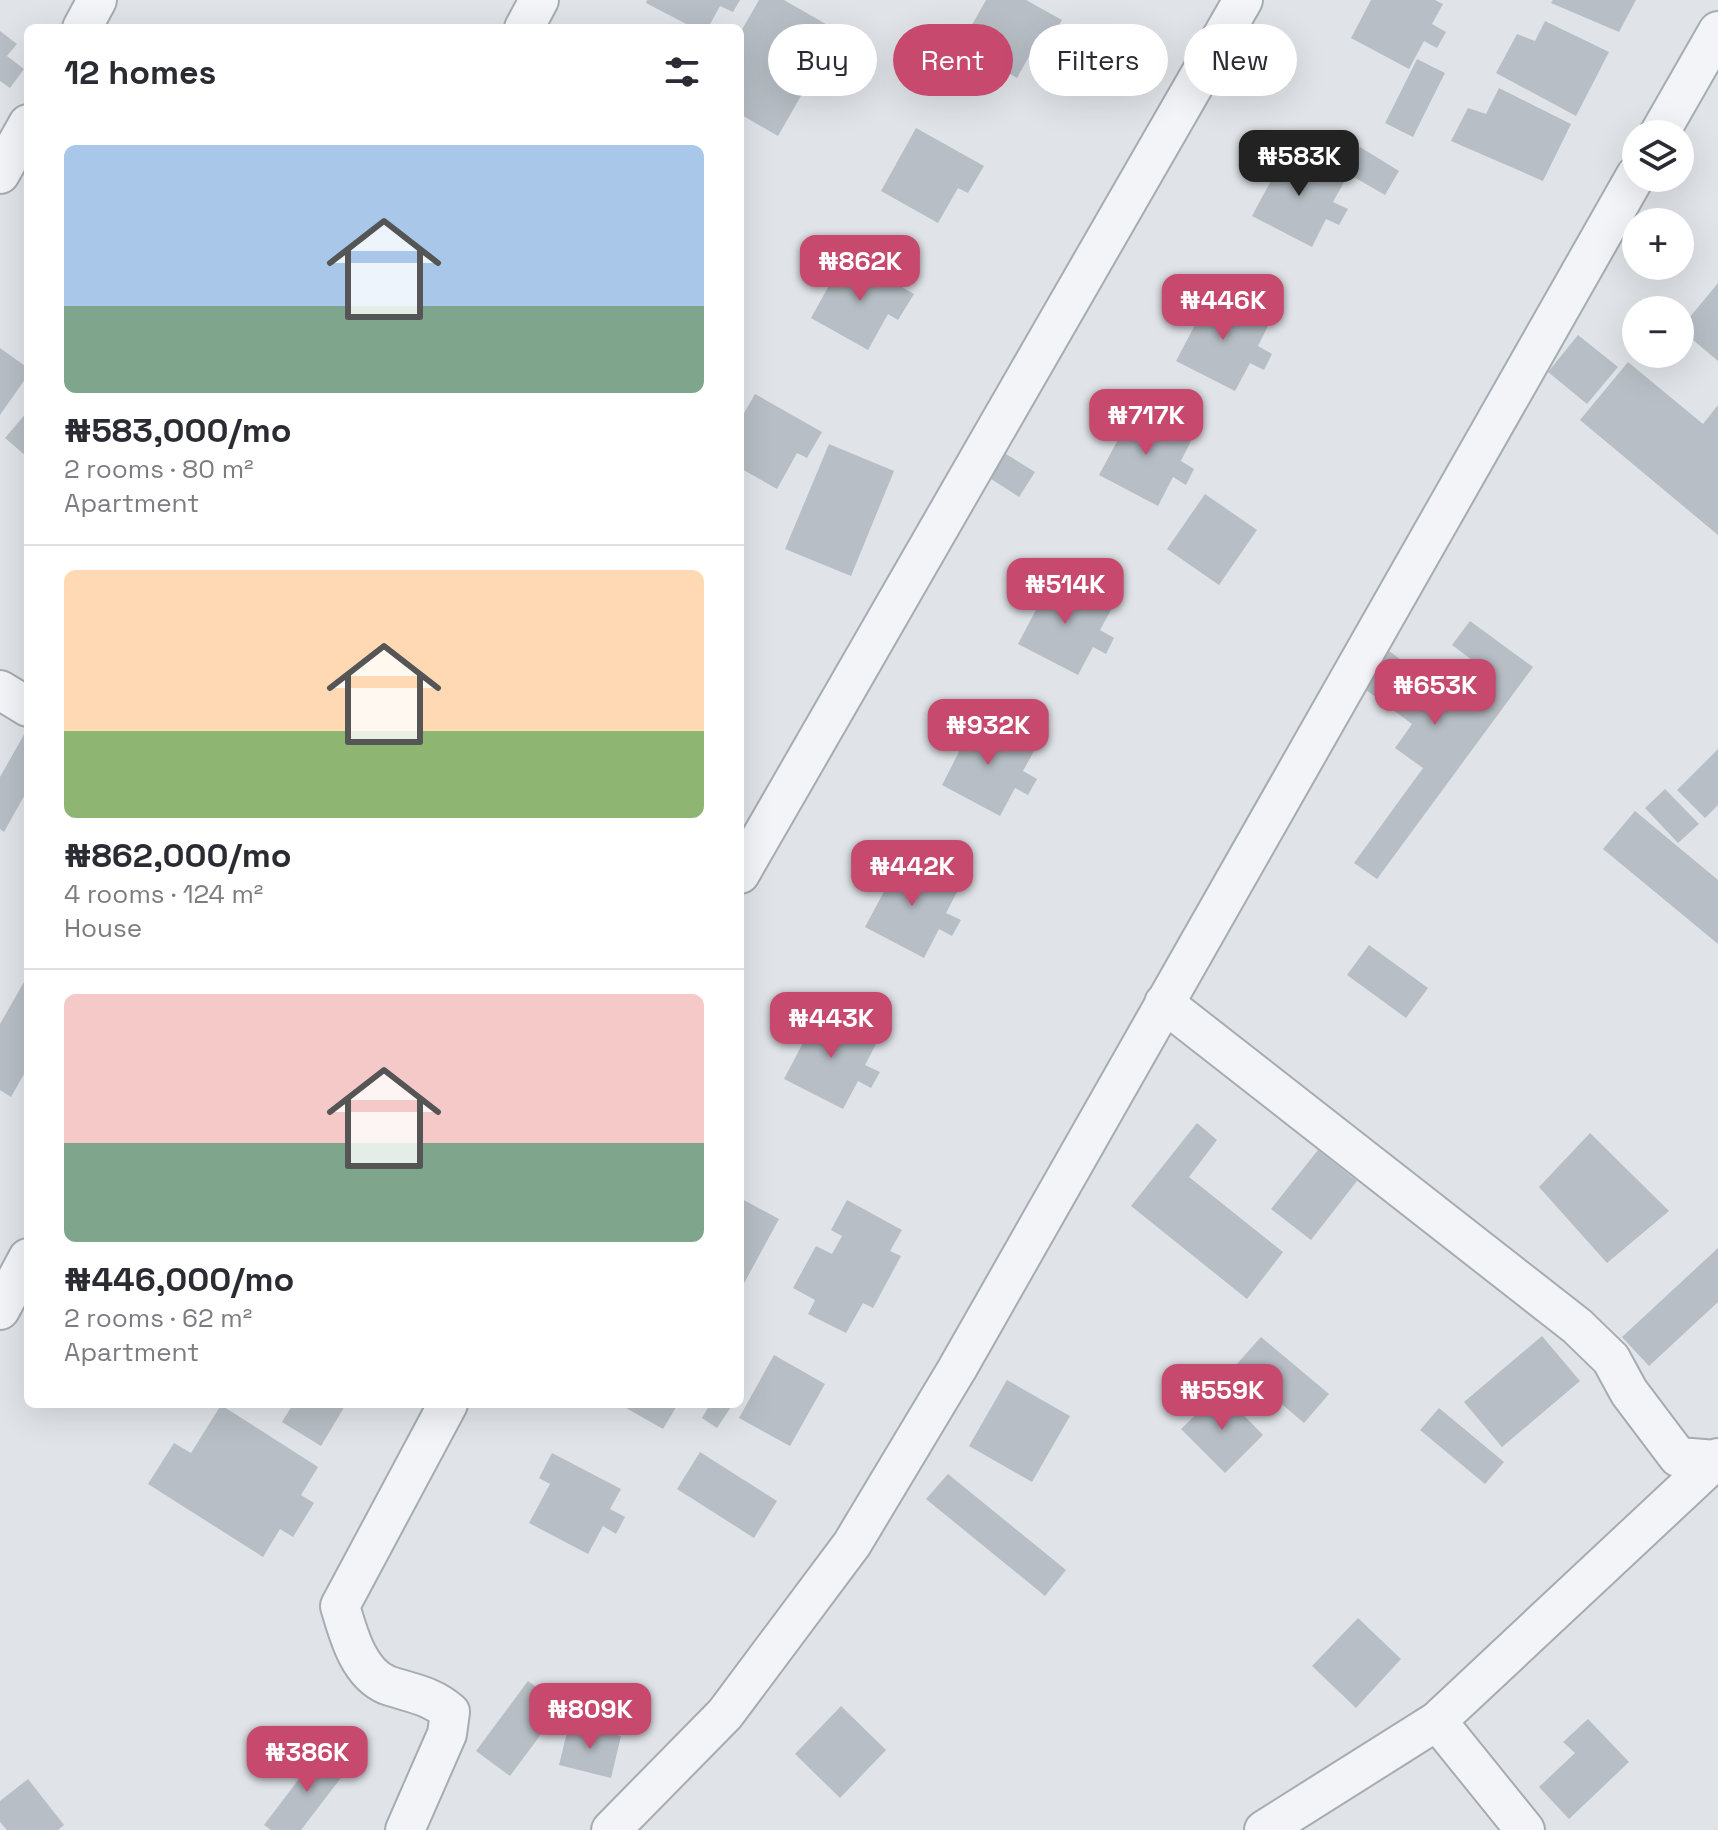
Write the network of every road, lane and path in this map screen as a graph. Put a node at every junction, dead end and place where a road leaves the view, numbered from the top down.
1 (97, 0) edge
2 (539, 0) edge
3 (1243, 0) edge
4 (84, 24) edge
5 (526, 24) edge
6 (1718, 31) edge
7 (1667, 120) edge
8 (24, 131) edge
9 (0, 174) edge
10 (1626, 192) edge
11 (0, 690) edge
12 (24, 705) edge
13 (744, 867) edge
14 (1164, 1003) junction
15 (24, 1265) edge
16 (0, 1310) edge
17 (446, 1408) edge
18 (1718, 1459) edge
19 (1437, 1721) junction
20 (405, 1830) edge
21 (611, 1830) edge
22 (1264, 1830) edge
23 (1525, 1830) edge

1 - 4 street
2 - 5 street
3 - 13 street
6 - 7 street
8 - 9 street
10 - 14 street
11 - 12 street
14 - 18 street
14 - 21 street
15 - 16 street
17 - 20 street
18 - 19 street
19 - 22 street
19 - 23 street

